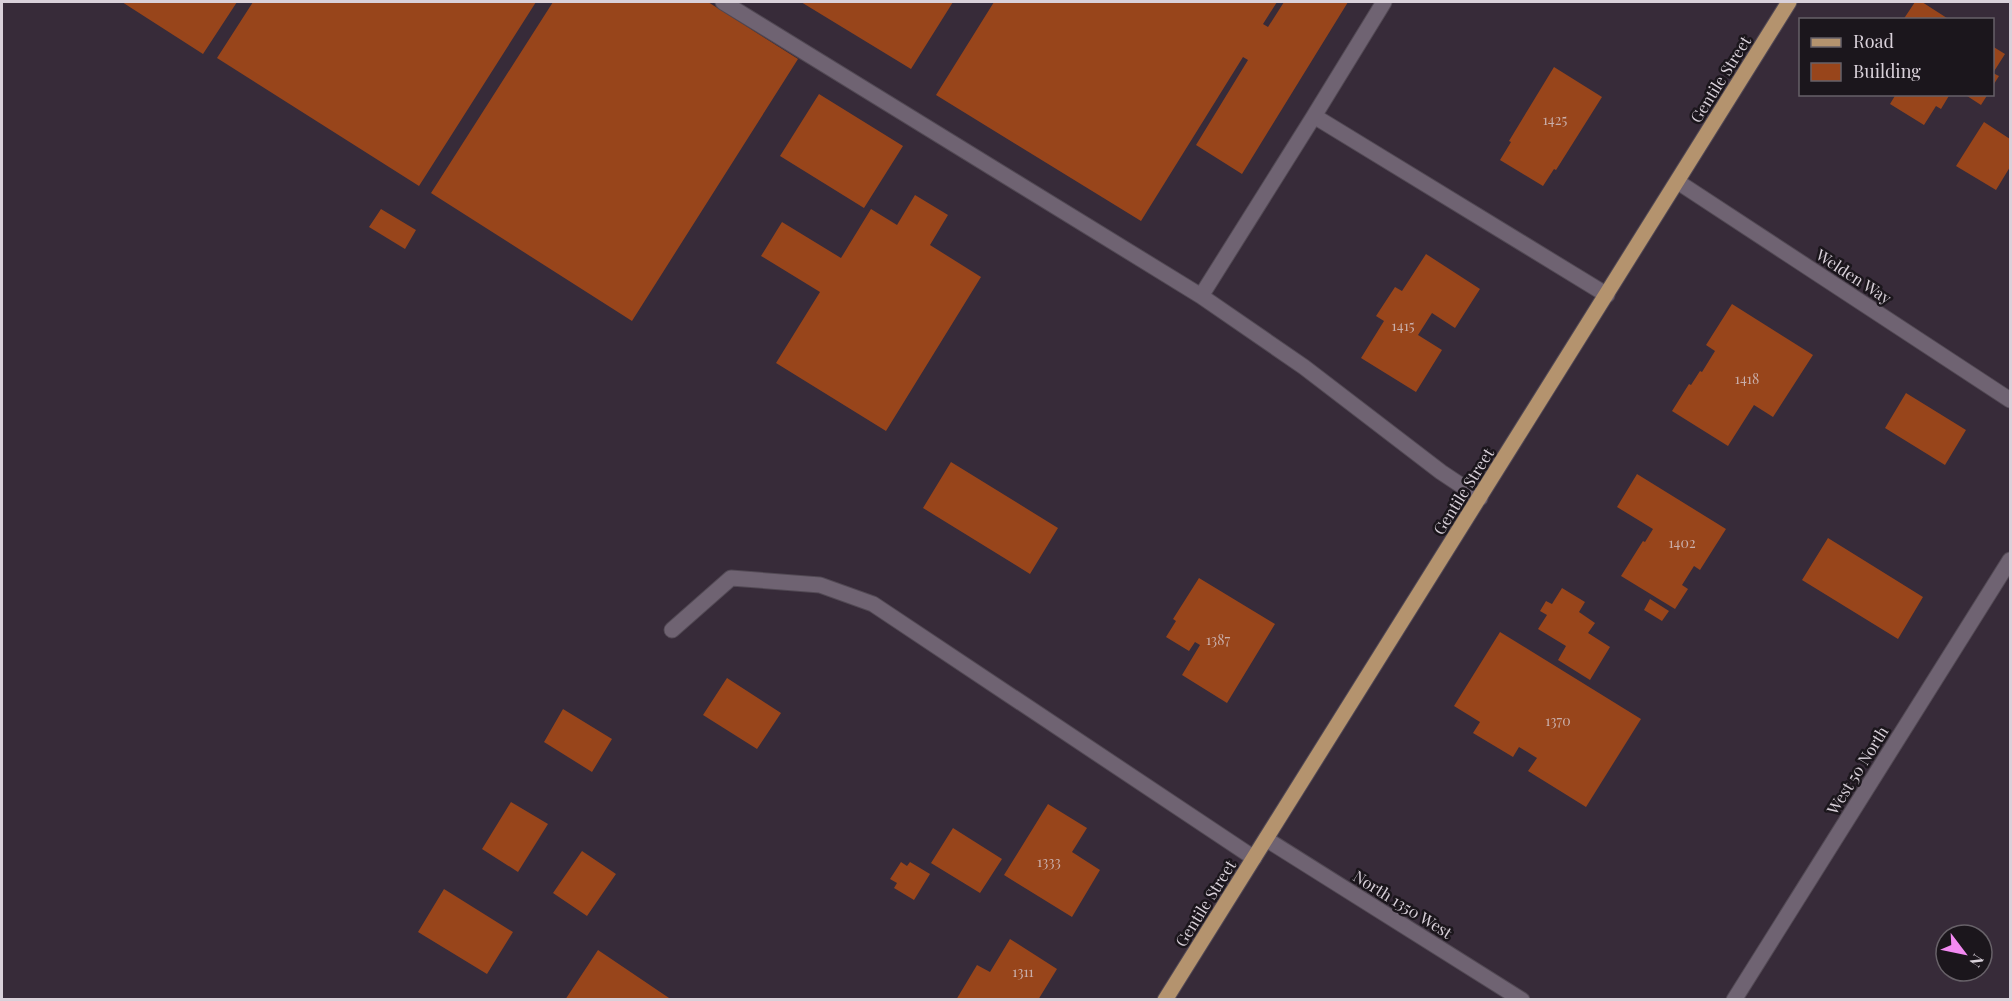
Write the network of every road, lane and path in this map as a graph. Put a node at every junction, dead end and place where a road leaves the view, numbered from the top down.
1 (723, 2) edge
2 (1384, 2) edge
3 (1789, 2) edge
4 (1314, 116) junction
5 (1678, 182) junction
6 (1607, 295) junction
7 (1201, 296) junction
8 (2010, 400) edge
9 (1480, 498) junction
10 (2010, 560) edge
11 (672, 630) dead end
12 (1266, 839) junction
13 (1254, 858) junction
14 (1166, 999) edge
15 (1522, 999) edge
16 (1734, 999) edge

1 - 7 street
2 - 4 street
3 - 5 main road, Gentile Street
4 - 6 street
4 - 7 street
5 - 6 main road, Gentile Street
5 - 8 street, Welden Way
6 - 9 main road, Gentile Street
7 - 9 street
9 - 12 main road, Gentile Street
10 - 16 street, West 50 North
11 - 13 street
12 - 13 main road, Gentile Street
12 - 15 street, North 1350 West
13 - 14 main road, Gentile Street

